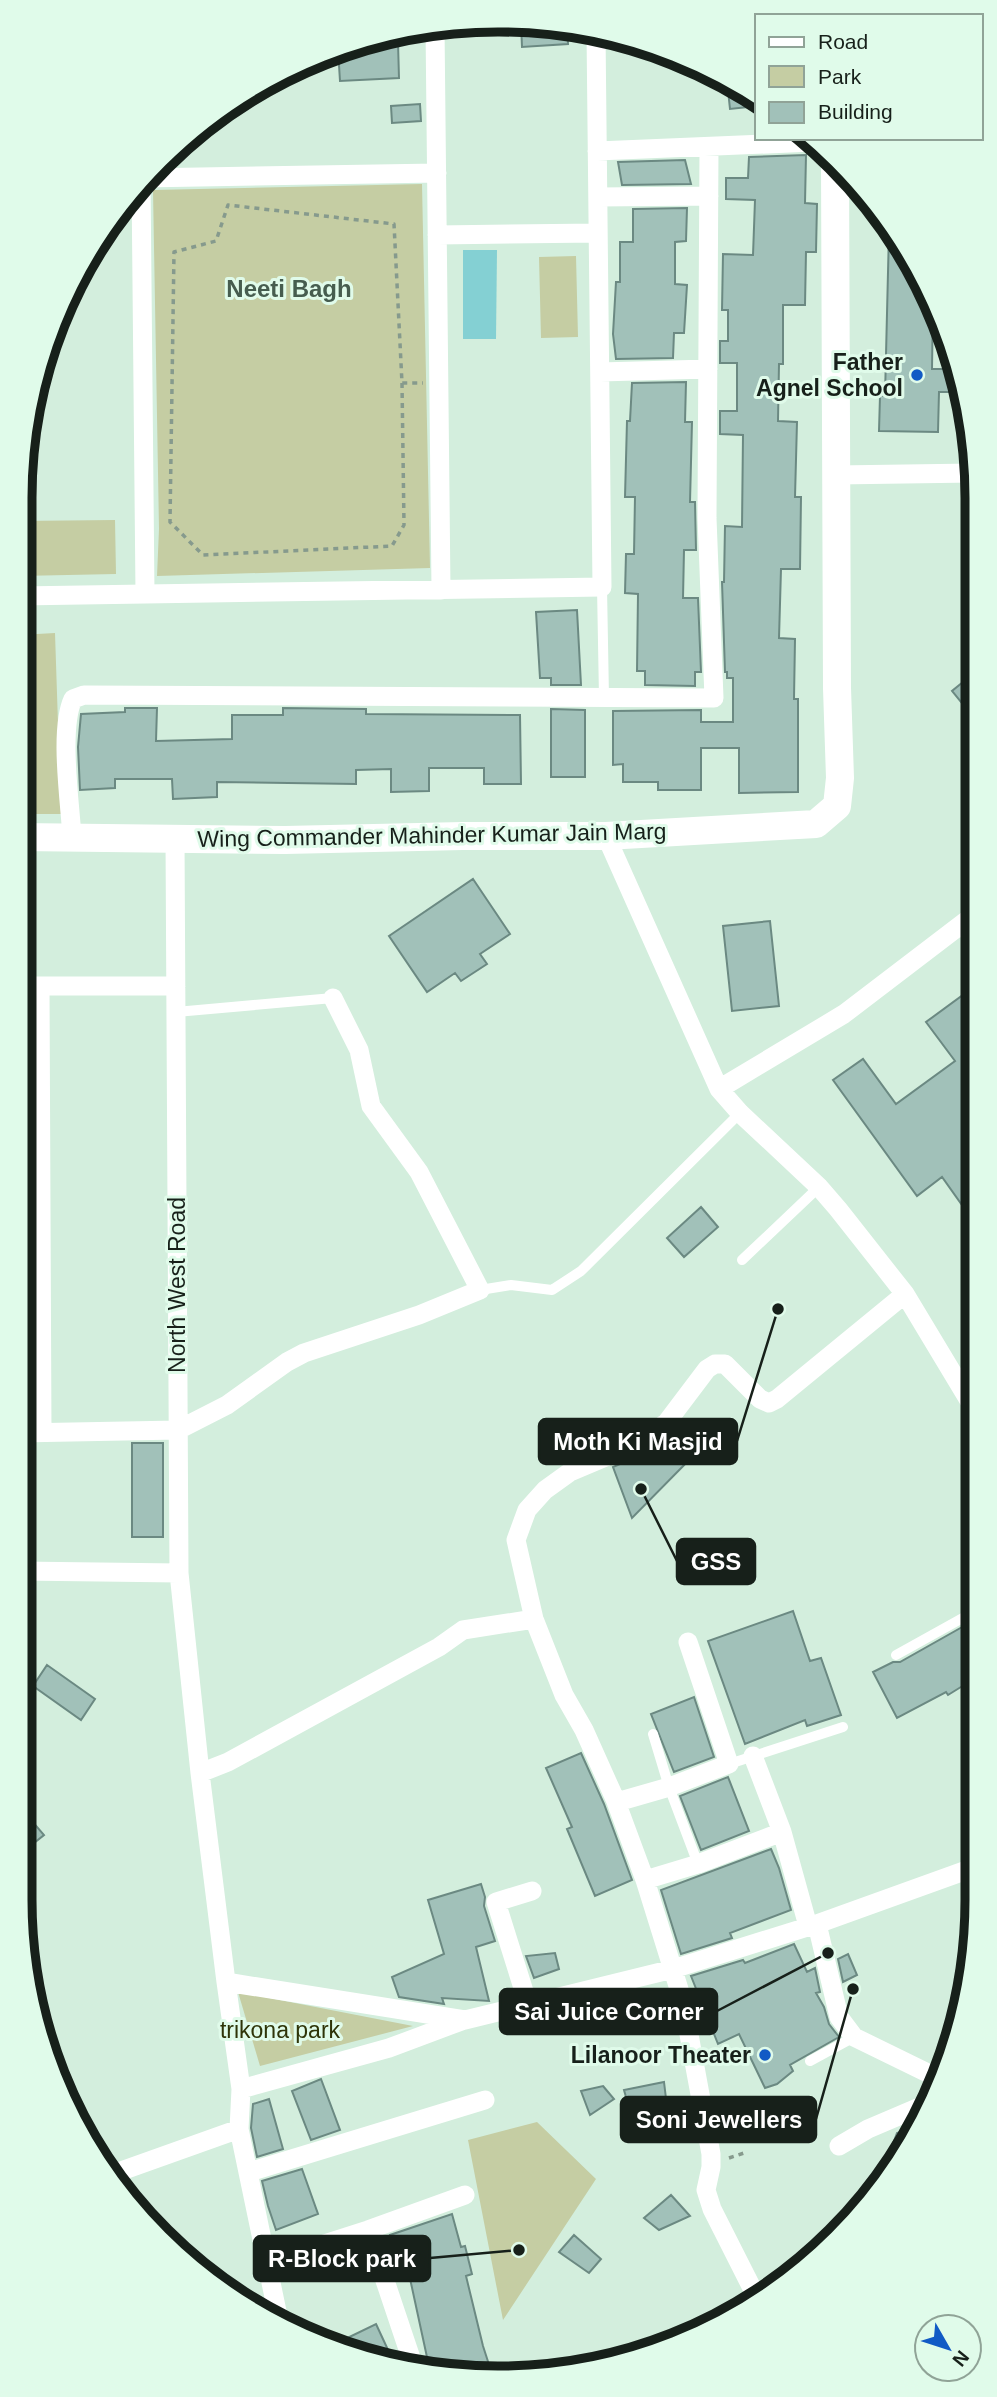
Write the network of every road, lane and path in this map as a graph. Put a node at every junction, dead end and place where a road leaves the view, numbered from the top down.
1 (435, 35) edge
2 (596, 41) edge
3 (801, 143) edge
4 (709, 147) junction
5 (597, 151) junction
6 (437, 173) junction
7 (835, 175) edge
8 (158, 179) edge
9 (709, 196) junction
10 (142, 197) edge
11 (598, 197) junction
12 (598, 233) junction
13 (437, 235) junction
14 (708, 369) junction
15 (600, 372) junction
16 (402, 383) junction
17 (439, 383) junction
18 (965, 473) edge
19 (836, 475) junction
20 (602, 587) junction
21 (441, 590) junction
22 (145, 594) junction
23 (32, 596) edge
24 (604, 699) junction
25 (606, 836) junction
26 (32, 837) edge
27 (72, 837) junction
28 (175, 838) junction
29 (965, 922) edge
30 (959, 926) junction
31 (965, 935) edge
32 (32, 986) edge
33 (40, 986) junction
34 (176, 986) junction
35 (333, 998) joint
36 (176, 1012) junction
37 (719, 1088) junction
38 (740, 1113) junction
39 (819, 1187) junction
40 (742, 1260) dead end
41 (480, 1290) junction
42 (905, 1294) junction
43 (965, 1394) edge
44 (178, 1430) junction
45 (32, 1433) edge
46 (42, 1433) junction
47 (32, 1571) edge
48 (179, 1573) junction
49 (965, 1617) edge
50 (534, 1619) junction
51 (688, 1642) dead end
52 (896, 1655) dead end
53 (843, 1727) dead end
54 (653, 1734) dead end
55 (753, 1756) junction
56 (729, 1764) junction
57 (200, 1773) junction
58 (669, 1787) junction
59 (617, 1802) junction
60 (782, 1832) junction
61 (698, 1864) junction
62 (965, 1871) edge
63 (645, 1880) junction
64 (532, 1891) dead end
65 (813, 1925) junction
66 (673, 1969) junction
67 (226, 1982) junction
68 (528, 2004) junction
69 (465, 2020) junction
70 (854, 2037) junction
71 (810, 2061) dead end
72 (931, 2075) edge
73 (241, 2089) junction
74 (485, 2100) dead end
75 (915, 2109) edge
76 (239, 2129) junction
77 (839, 2146) dead end
78 (120, 2172) edge
79 (249, 2172) junction
80 (466, 2195) dead end
81 (368, 2230) junction
82 (268, 2262) junction
83 (753, 2290) edge
84 (277, 2309) edge
85 (411, 2358) edge

1 - 6 street
2 - 5 street
3 - 4 street
4 - 5 street
4 - 9 street
5 - 11 street
6 - 8 street
6 - 13 street
7 - 19 street
9 - 11 street
9 - 14 street
10 - 22 street
11 - 12 street
12 - 13 street
12 - 15 street
13 - 17 street
14 - 15 street
14 - 24 street
15 - 20 street
16 - 16 path
16 - 17 path
17 - 21 street
18 - 19 street
19 - 25 street, Wing Commander Mahinder Kumar Jain Marg
20 - 21 street
20 - 24 lane
21 - 22 street
22 - 23 street
24 - 27 street
25 - 28 street, Wing Commander Mahinder Kumar Jain Marg
25 - 37 street
26 - 27 street, Wing Commander Mahinder Kumar Jain Marg
27 - 28 street, Wing Commander Mahinder Kumar Jain Marg
28 - 34 street, North West Road
29 - 30 street
30 - 31 lane
30 - 37 street
32 - 33 street
33 - 34 street
33 - 46 street
34 - 36 street, North West Road
35 - 36 lane
35 - 41 street
36 - 44 street, North West Road
37 - 38 street
38 - 39 street
38 - 41 lane
39 - 40 lane
39 - 42 street
41 - 44 street
42 - 43 street
42 - 50 street
44 - 46 street
44 - 48 street, North West Road
45 - 46 street
47 - 48 street
48 - 57 street, North West Road
49 - 52 lane
50 - 57 street
50 - 59 street
51 - 56 street
53 - 55 lane
54 - 58 lane
55 - 56 lane
55 - 60 street
56 - 58 street
57 - 67 street, North West Road
58 - 59 street
58 - 61 lane
59 - 63 street
60 - 61 street
60 - 65 street
61 - 63 street
62 - 65 street
63 - 66 street
64 - 68 street
65 - 66 street
65 - 70 street
66 - 68 street
66 - 83 street
67 - 69 street
67 - 73 street, North West Road
68 - 69 street
69 - 73 street
70 - 71 lane
70 - 72 street
73 - 76 street, North West Road
74 - 79 street
75 - 77 street
76 - 78 street
76 - 79 street, North West Road
79 - 82 street, North West Road
80 - 81 street
81 - 82 street
81 - 85 street
82 - 84 street, North West Road

